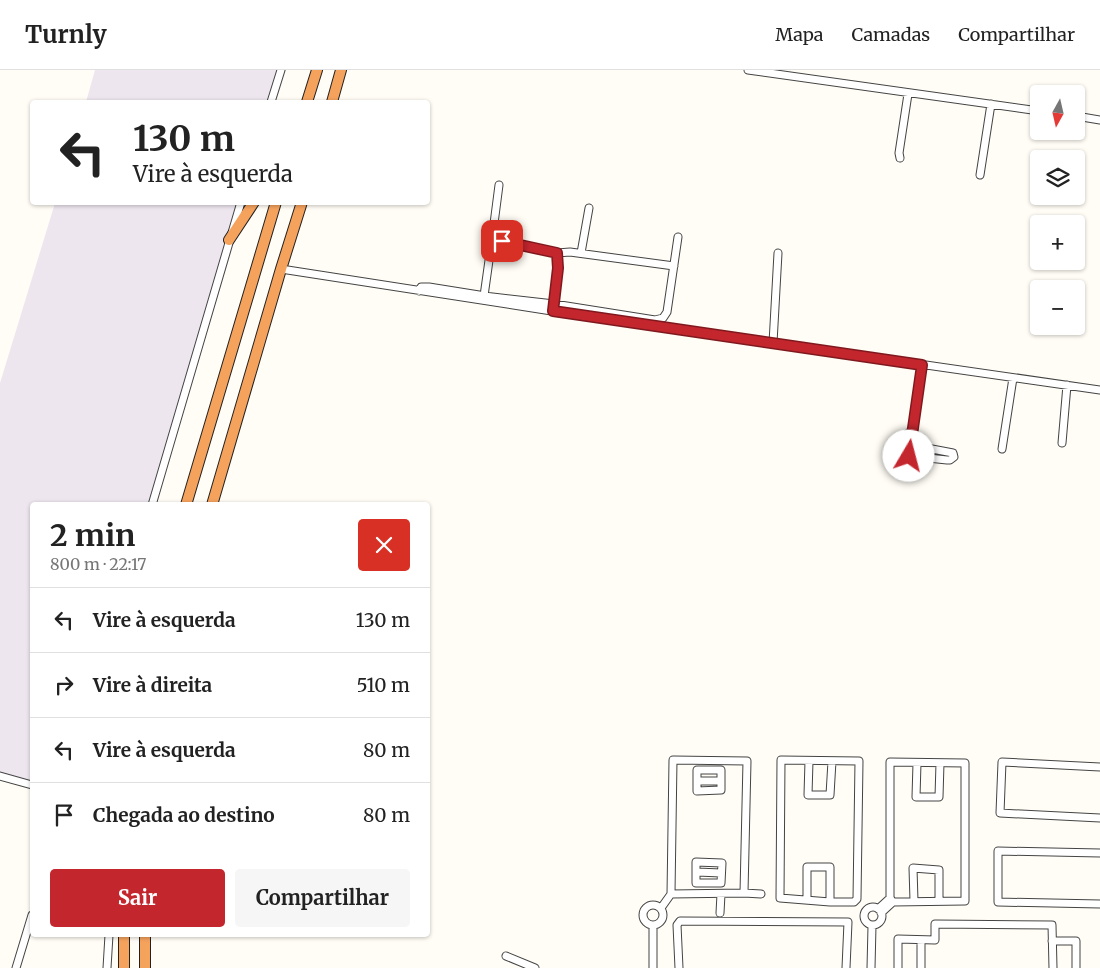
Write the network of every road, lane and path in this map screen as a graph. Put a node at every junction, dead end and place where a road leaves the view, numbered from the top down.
1 (281, 70) edge
2 (317, 70) edge
3 (341, 70) edge
4 (748, 70) edge
5 (908, 94) junction
6 (272, 100) edge
7 (308, 100) edge
8 (333, 100) edge
9 (990, 104) junction
10 (1030, 110) edge
11 (1085, 118) edge
12 (1100, 120) edge
13 (900, 158) dead end
14 (980, 175) dead end
15 (499, 185) dead end
16 (240, 205) edge
17 (252, 205) edge
18 (275, 205) edge
19 (301, 205) edge
20 (589, 208) dead end
21 (678, 237) dead end
22 (492, 239) junction
23 (229, 240) junction
24 (557, 253) junction
25 (581, 253) junction
26 (778, 253) dead end
27 (674, 266) junction
28 (281, 269) junction
29 (419, 291) junction
30 (484, 296) junction
31 (554, 308) junction
32 (773, 343) junction
33 (922, 365) junction
34 (1013, 378) junction
35 (1067, 385) junction
36 (1100, 390) edge
37 (913, 430) junction
38 (1062, 444) dead end
39 (911, 445) junction
40 (1002, 449) dead end
41 (909, 456) junction
42 (153, 502) edge
43 (187, 502) edge
44 (213, 502) edge
45 (710, 761) junction
46 (809, 761) junction
47 (832, 761) junction
48 (917, 763) junction
49 (940, 763) junction
50 (1100, 767) edge
51 (710, 770) junction
52 (0, 776) edge
53 (30, 784) edge
54 (1100, 818) edge
55 (1100, 852) edge
56 (708, 883) junction
57 (708, 893) junction
58 (744, 893) junction
59 (671, 894) junction
60 (721, 894) junction
61 (761, 894) dead end
62 (807, 900) junction
63 (892, 900) junction
64 (855, 901) junction
65 (914, 901) junction
66 (938, 901) junction
67 (830, 902) junction
68 (1100, 904) edge
69 (661, 908) junction
70 (866, 910) junction
71 (880, 911) junction
72 (720, 913) dead end
73 (30, 921) edge
74 (653, 925) junction
75 (872, 926) junction
76 (109, 937) edge
77 (124, 937) edge
78 (145, 937) edge
79 (921, 940) junction
80 (1052, 941) junction
81 (123, 955) junction
82 (506, 956) dead end
83 (16, 968) edge
84 (107, 968) edge
85 (120, 968) edge
86 (124, 968) edge
87 (145, 968) edge
88 (535, 968) edge
89 (653, 968) edge
90 (679, 968) edge
91 (846, 968) edge
92 (871, 968) edge
93 (898, 968) edge
94 (921, 968) edge
95 (1052, 968) edge
96 (1076, 968) edge

1 - 6 street
2 - 7 highway
3 - 8 highway
4 - 5 street
5 - 9 street
5 - 13 street
9 - 10 street
9 - 14 street
11 - 12 street
15 - 22 street
16 - 23 street
17 - 23 highway
18 - 43 highway
19 - 28 highway
20 - 25 street
21 - 27 street
22 - 24 street
22 - 30 street
23 - 42 street
24 - 25 street
24 - 31 street
25 - 27 street
26 - 32 street
27 - 31 street
28 - 29 street
28 - 44 highway
29 - 30 street
29 - 31 street
30 - 31 street
31 - 32 street
32 - 33 street
33 - 34 street
33 - 37 street
34 - 35 street
34 - 40 street
35 - 36 street
35 - 38 street
37 - 39 street
37 - 41 street
39 - 41 street
39 - 41 street
45 - 51 street
45 - 58 street
45 - 59 street
46 - 47 street
46 - 47 street
46 - 62 street
47 - 64 street
48 - 49 street
48 - 49 street
48 - 63 street
49 - 66 street
50 - 54 street
51 - 51 street
52 - 53 street
55 - 68 street
56 - 56 street
56 - 57 street
57 - 59 street
57 - 60 street
58 - 60 street
58 - 61 street
59 - 69 street
60 - 72 street
62 - 67 street
62 - 67 street
63 - 65 street
63 - 71 street
64 - 67 street
64 - 70 street
65 - 66 street
65 - 66 street
69 - 74 street
69 - 74 street
70 - 71 street
70 - 75 street
71 - 75 street
73 - 83 street
74 - 89 street
75 - 92 street
76 - 84 street
77 - 81 highway
78 - 87 highway
79 - 80 street
79 - 93 street
79 - 94 street
80 - 95 street
80 - 96 street
81 - 85 highway
81 - 86 highway
82 - 88 street
90 - 91 street

